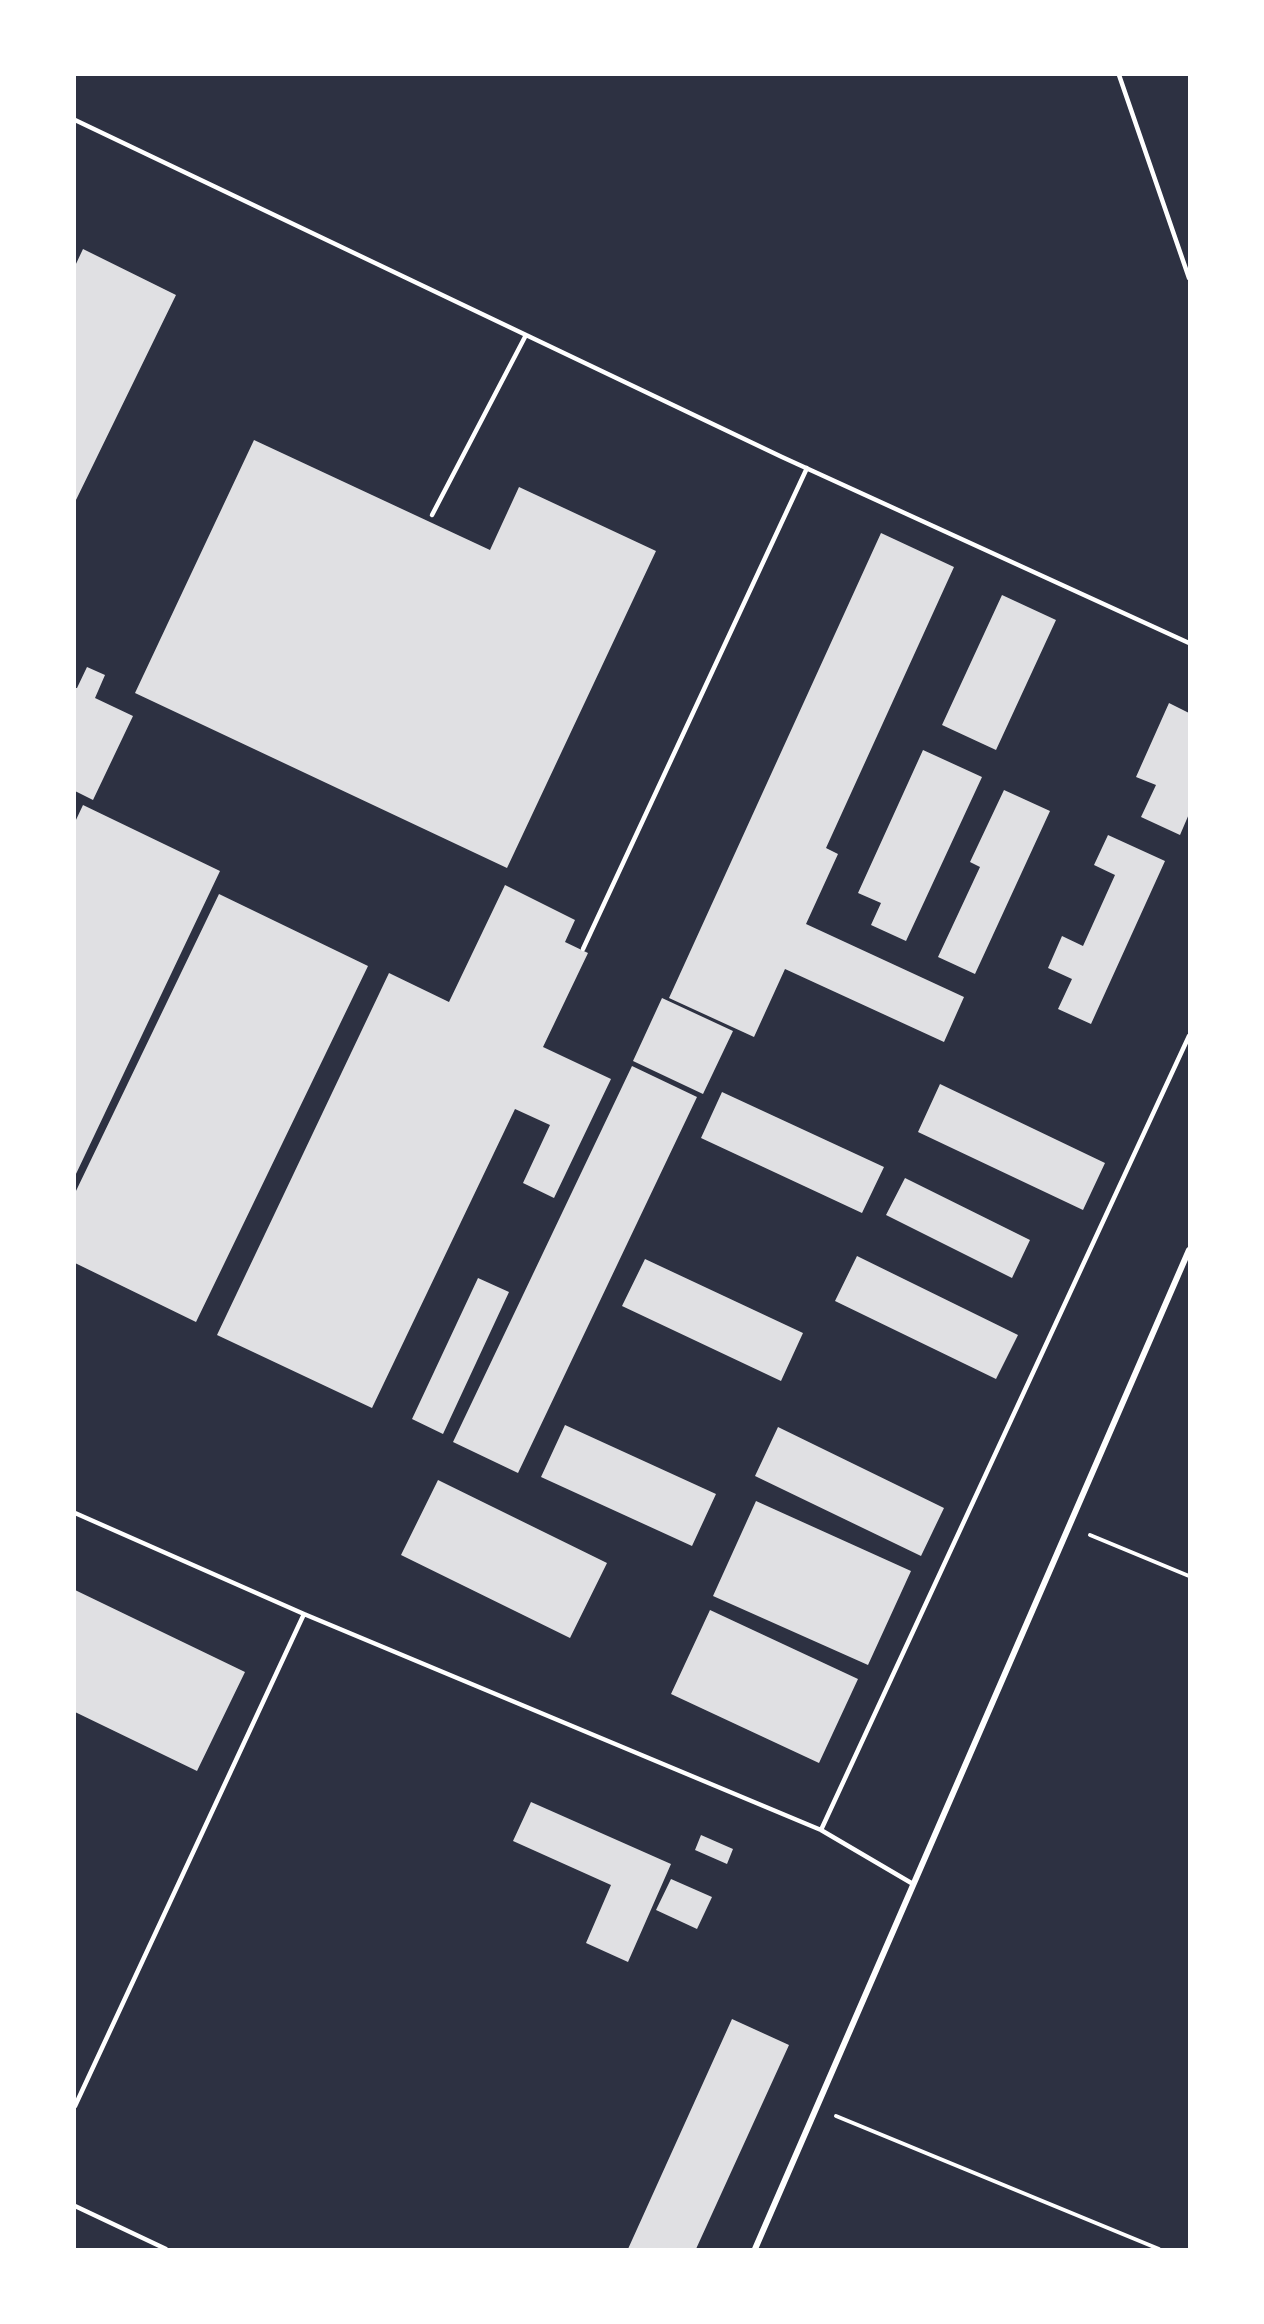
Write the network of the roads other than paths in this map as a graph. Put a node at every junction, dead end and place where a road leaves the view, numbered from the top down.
1 (1119, 75) edge
2 (75, 120) edge
3 (1189, 278) edge
4 (526, 335) junction
5 (807, 468) junction
6 (432, 515) dead end
7 (1189, 643) edge
8 (584, 949) dead end
9 (1189, 1036) edge
10 (1189, 1250) edge
11 (75, 1513) edge
12 (304, 1614) junction
13 (821, 1830) junction
14 (913, 1884) junction
15 (75, 2106) edge
16 (75, 2206) edge
17 (166, 2249) edge
18 (755, 2249) edge

1 - 3 lane
2 - 4 lane
4 - 5 lane
4 - 6 lane
5 - 7 lane
5 - 8 lane
9 - 13 lane
10 - 14 street
11 - 12 lane
12 - 13 lane
12 - 15 lane
13 - 14 lane
14 - 18 street
16 - 17 lane

